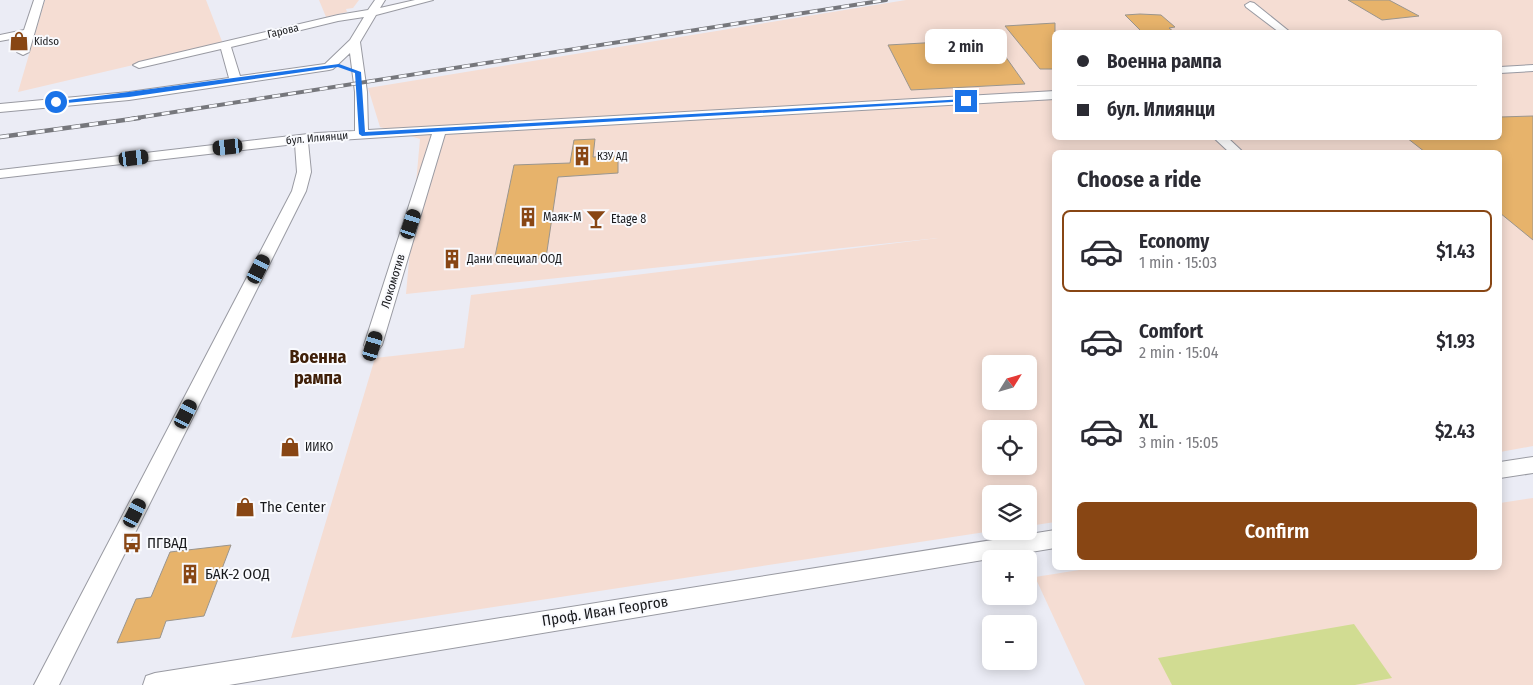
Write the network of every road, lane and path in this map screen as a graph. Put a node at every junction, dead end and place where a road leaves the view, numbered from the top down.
1 (39, 0) edge
2 (380, 0) edge
3 (428, 0) edge
4 (1250, 5) dead end
5 (372, 13) junction
6 (1282, 30) edge
7 (29, 32) junction
8 (0, 38) edge
9 (354, 42) junction
10 (225, 45) junction
11 (23, 52) dead end
12 (138, 65) dead end
13 (327, 67) junction
14 (1533, 68) edge
15 (1502, 70) edge
16 (358, 72) junction
17 (235, 79) junction
18 (30, 90) dead end
19 (1052, 95) edge
20 (20, 106) junction
21 (0, 108) edge
22 (440, 130) junction
23 (362, 134) junction
24 (301, 139) junction
25 (1223, 140) edge
26 (1234, 150) edge
27 (0, 174) edge
28 (373, 346) dead end
29 (1533, 465) edge
30 (1502, 470) edge
31 (1052, 539) edge
32 (46, 685) edge
33 (155, 685) edge

1 - 7 street
2 - 5 street
3 - 5 street, Гарова
4 - 6 street
5 - 9 street
5 - 10 street, Гарова
7 - 8 street
7 - 11 street
9 - 13 street
9 - 16 street
10 - 12 street, Гарова
10 - 17 street
13 - 16 street
13 - 17 street
14 - 15 street
16 - 23 street
17 - 20 street
18 - 20 street
19 - 22 street, бул. Илиянци
20 - 21 street
22 - 23 street, бул. Илиянци
22 - 28 street, Локомотив
23 - 24 street, бул. Илиянци
24 - 27 street, бул. Илиянци
24 - 32 street
25 - 26 street
29 - 30 street
31 - 33 street, Проф. Иван Георгов

